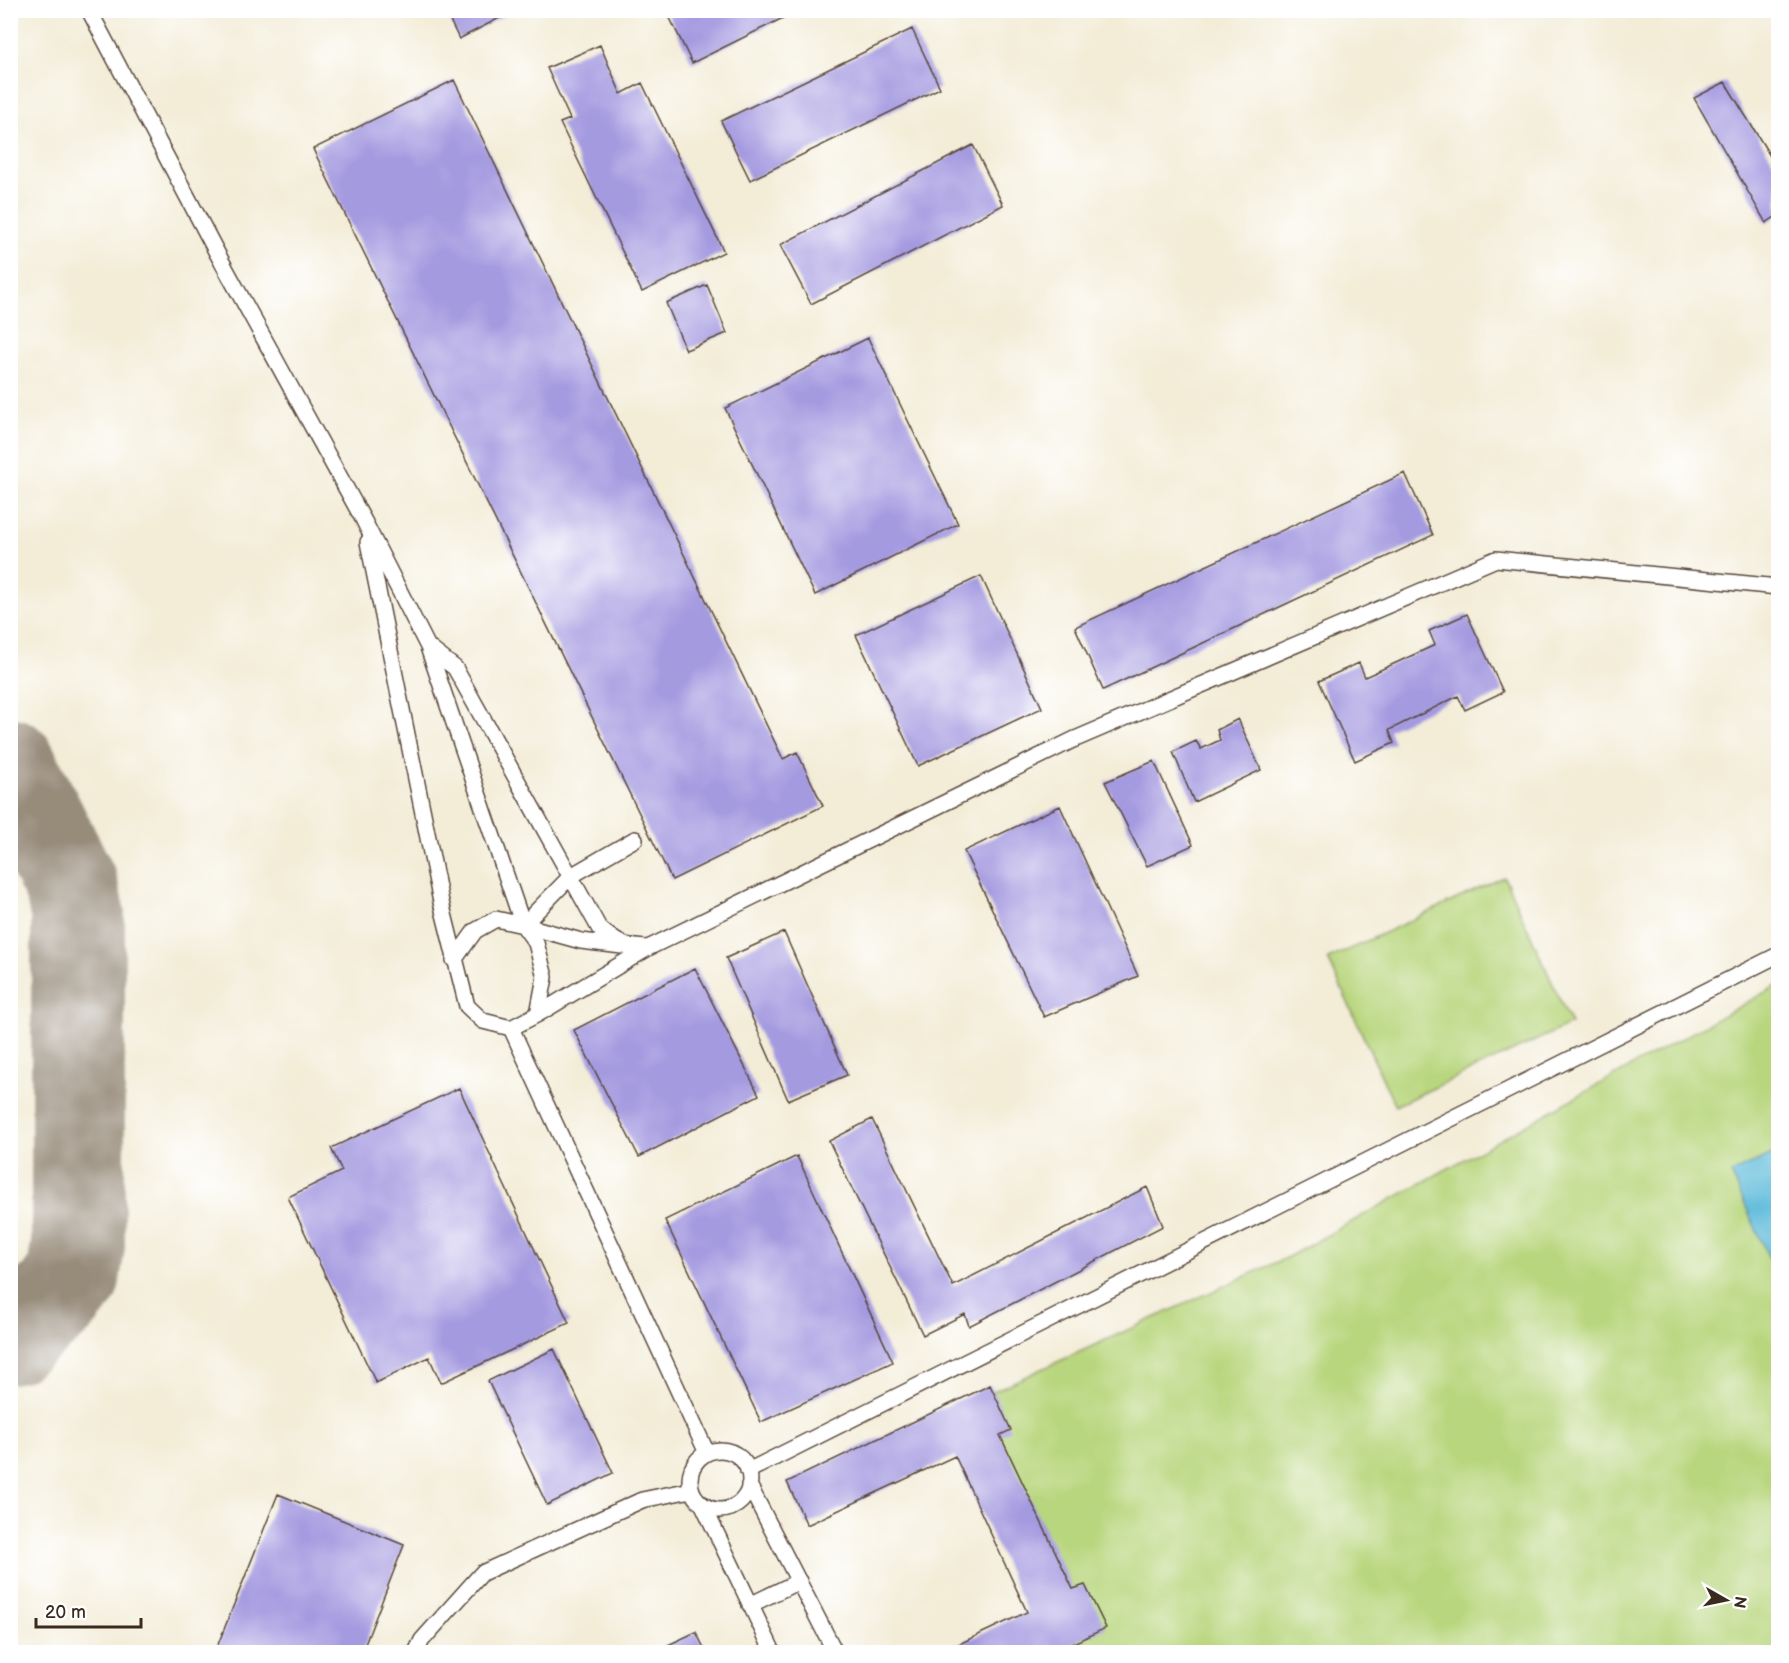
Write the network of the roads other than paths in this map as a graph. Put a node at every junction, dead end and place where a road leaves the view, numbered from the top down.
1 (89, 10) edge
2 (364, 521) junction
3 (1779, 587) edge
4 (428, 647) junction
5 (635, 839) dead end
6 (571, 876) junction
7 (523, 925) junction
8 (628, 947) junction
9 (648, 948) junction
10 (1779, 955) edge
11 (454, 960) junction
12 (538, 1014) junction
13 (511, 1028) junction
14 (708, 1453) junction
15 (748, 1478) junction
16 (690, 1490) junction
17 (703, 1505) junction
18 (799, 1581) junction
19 (750, 1605) junction
20 (416, 1653) edge
21 (772, 1653) edge
22 (836, 1653) edge

1 - 2 lane
2 - 4 lane
2 - 11 lane
3 - 9 lane
4 - 6 lane
4 - 7 lane
5 - 6 lane
6 - 7 lane
6 - 8 lane
7 - 8 lane
7 - 11 lane
7 - 12 lane
8 - 9 lane
9 - 12 lane
10 - 15 lane
11 - 13 lane
12 - 13 lane
13 - 14 lane
14 - 15 lane
14 - 16 lane
15 - 17 lane
15 - 18 lane
16 - 17 lane
16 - 20 lane
17 - 19 lane
18 - 19 lane
18 - 22 lane
19 - 21 lane

